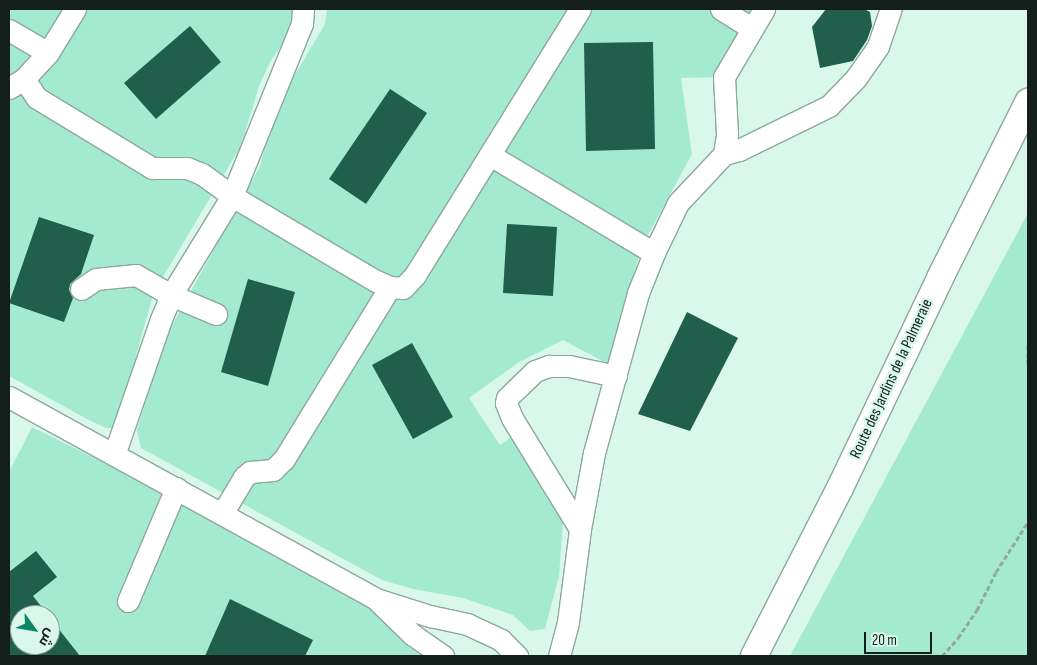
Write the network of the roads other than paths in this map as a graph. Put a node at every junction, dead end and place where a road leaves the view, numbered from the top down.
1 (75, 9) edge
2 (303, 9) edge
3 (580, 9) edge
4 (721, 9) edge
5 (764, 9) edge
6 (891, 9) edge
7 (752, 28) junction
8 (9, 30) edge
9 (48, 53) junction
10 (16, 84) edge
11 (1028, 102) edge
12 (724, 154) junction
13 (490, 155) junction
14 (232, 196) junction
15 (654, 252) junction
16 (390, 287) junction
17 (82, 289) dead end
18 (171, 295) junction
19 (216, 314) dead end
20 (616, 376) junction
21 (9, 397) edge
22 (114, 455) junction
23 (176, 488) junction
24 (222, 514) junction
25 (580, 529) junction
26 (376, 599) junction
27 (128, 601) dead end
28 (443, 656) edge
29 (517, 656) edge
30 (559, 656) edge
31 (754, 656) edge

1 - 9 street
2 - 14 street
3 - 13 street
4 - 7 street
5 - 7 street
6 - 12 street
7 - 12 street
8 - 9 street
9 - 10 street
10 - 14 street
11 - 31 street, Route des Jardins de la Palmeraie
12 - 15 street
13 - 15 street
13 - 16 street
14 - 16 street
14 - 18 street
15 - 20 street
16 - 24 street
17 - 18 street
18 - 19 street
18 - 22 street
20 - 25 street
20 - 25 street
21 - 22 street
22 - 23 street
23 - 24 street
23 - 27 street
24 - 26 street
25 - 30 street
26 - 28 street
26 - 29 street

